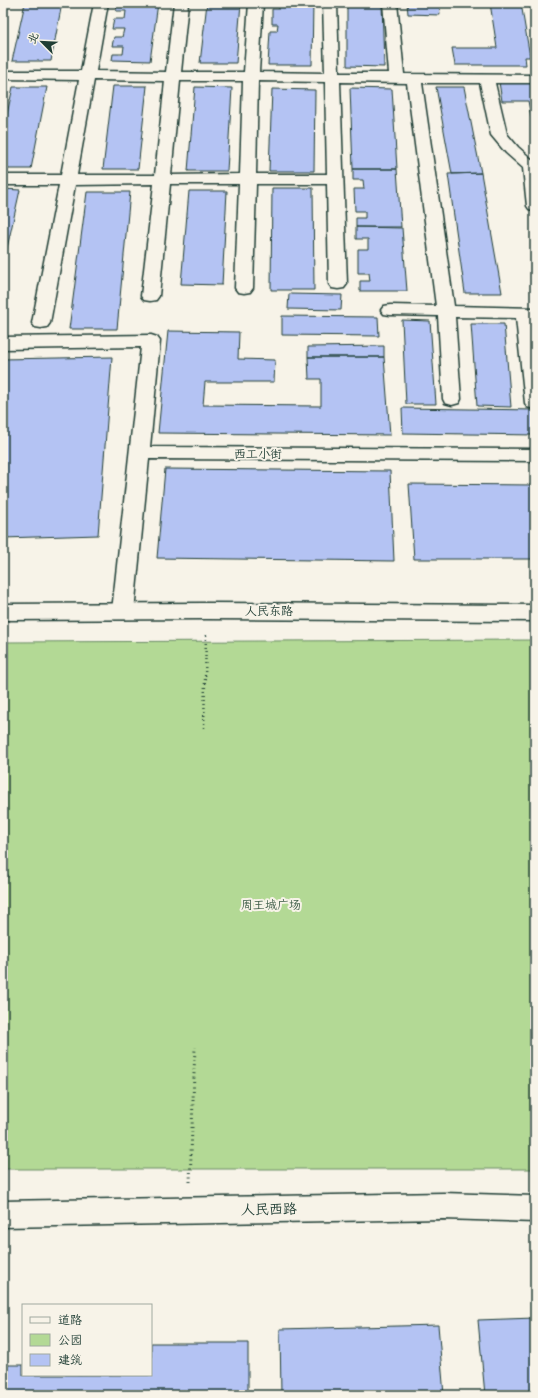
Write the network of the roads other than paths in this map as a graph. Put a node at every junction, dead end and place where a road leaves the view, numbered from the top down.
1 (100, 3) edge
2 (181, 3) edge
3 (256, 3) edge
4 (330, 3) edge
5 (390, 3) edge
6 (3, 75) edge
7 (87, 76) junction
8 (173, 76) junction
9 (251, 77) junction
10 (332, 78) junction
11 (397, 78) junction
12 (535, 78) edge
13 (414, 79) junction
14 (487, 79) junction
15 (335, 179) junction
16 (3, 180) edge
17 (67, 180) junction
18 (162, 180) junction
19 (247, 180) junction
20 (535, 206) edge
21 (338, 284) dead end
22 (244, 288) dead end
23 (150, 296) dead end
24 (390, 310) dead end
25 (446, 311) junction
26 (529, 313) edge
27 (41, 323) dead end
28 (3, 343) edge
29 (452, 399) dead end
30 (534, 403) edge
31 (140, 453) junction
32 (535, 455) edge
33 (123, 611) junction
34 (3, 612) edge
35 (535, 613) edge
36 (535, 1209) edge
37 (3, 1214) edge

1 - 7 main road
2 - 8 main road
3 - 9 main road
4 - 10 main road
5 - 11 main road
6 - 7 main road
7 - 8 main road
7 - 17 main road
8 - 9 main road
8 - 18 main road
9 - 10 main road
9 - 19 main road
10 - 11 main road
10 - 15 main road
11 - 13 main road
12 - 14 main road
13 - 14 main road
13 - 25 main road
14 - 20 main road
15 - 19 main road
15 - 21 main road
16 - 17 main road
17 - 18 main road
17 - 27 main road
18 - 19 main road
18 - 23 main road
19 - 22 main road
24 - 25 main road
25 - 26 main road
25 - 29 main road
26 - 30 main road
28 - 31 main road
31 - 32 main road, 西工小街
31 - 33 main road
33 - 34 main road, 人民东路
33 - 35 main road, 人民东路
36 - 37 main road, 人民西路

